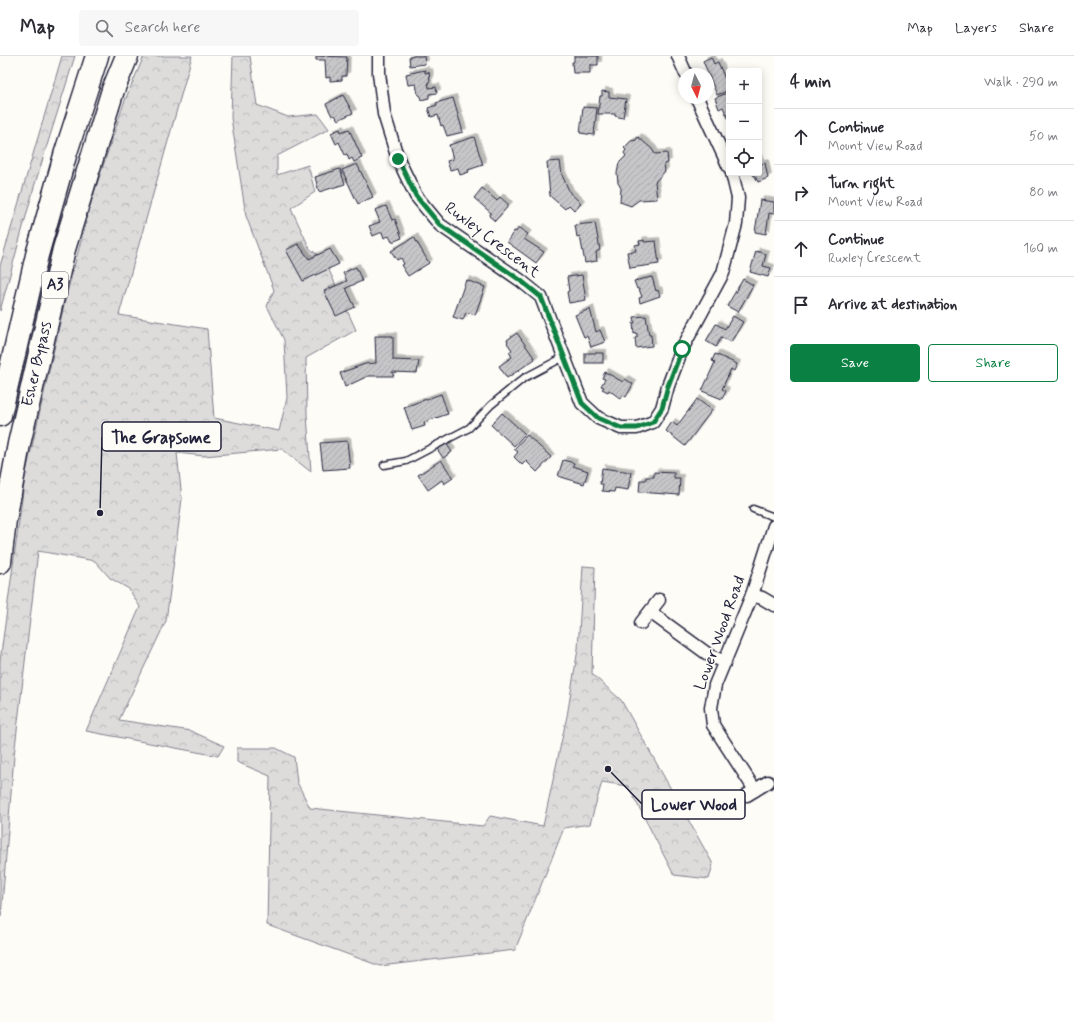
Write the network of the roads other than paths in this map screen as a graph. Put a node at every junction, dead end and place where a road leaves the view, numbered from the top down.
1 (97, 56) edge
2 (127, 56) edge
3 (379, 56) edge
4 (678, 56) edge
5 (683, 68) edge
6 (700, 104) edge
7 (726, 161) edge
8 (733, 176) edge
9 (564, 357) junction
10 (0, 415) edge
11 (384, 465) dead end
12 (752, 509) dead end
13 (774, 517) edge
14 (774, 526) edge
15 (0, 562) edge
16 (752, 595) junction
17 (659, 600) dead end
18 (774, 606) edge
19 (650, 612) junction
20 (641, 623) dead end
21 (725, 662) junction
22 (768, 782) dead end

1 - 10 highway, Esher Bypass / A3
2 - 15 highway, Esher Bypass / A3
3 - 9 street, Ruxley Crescent
4 - 5 street
6 - 7 street
8 - 9 street, Ruxley Crescent
9 - 11 lane
12 - 13 lane
14 - 16 street, Lower Wood Road
16 - 18 street
16 - 21 street, Lower Wood Road
17 - 19 street
19 - 20 street
19 - 21 street
21 - 22 street, Lower Wood Road

